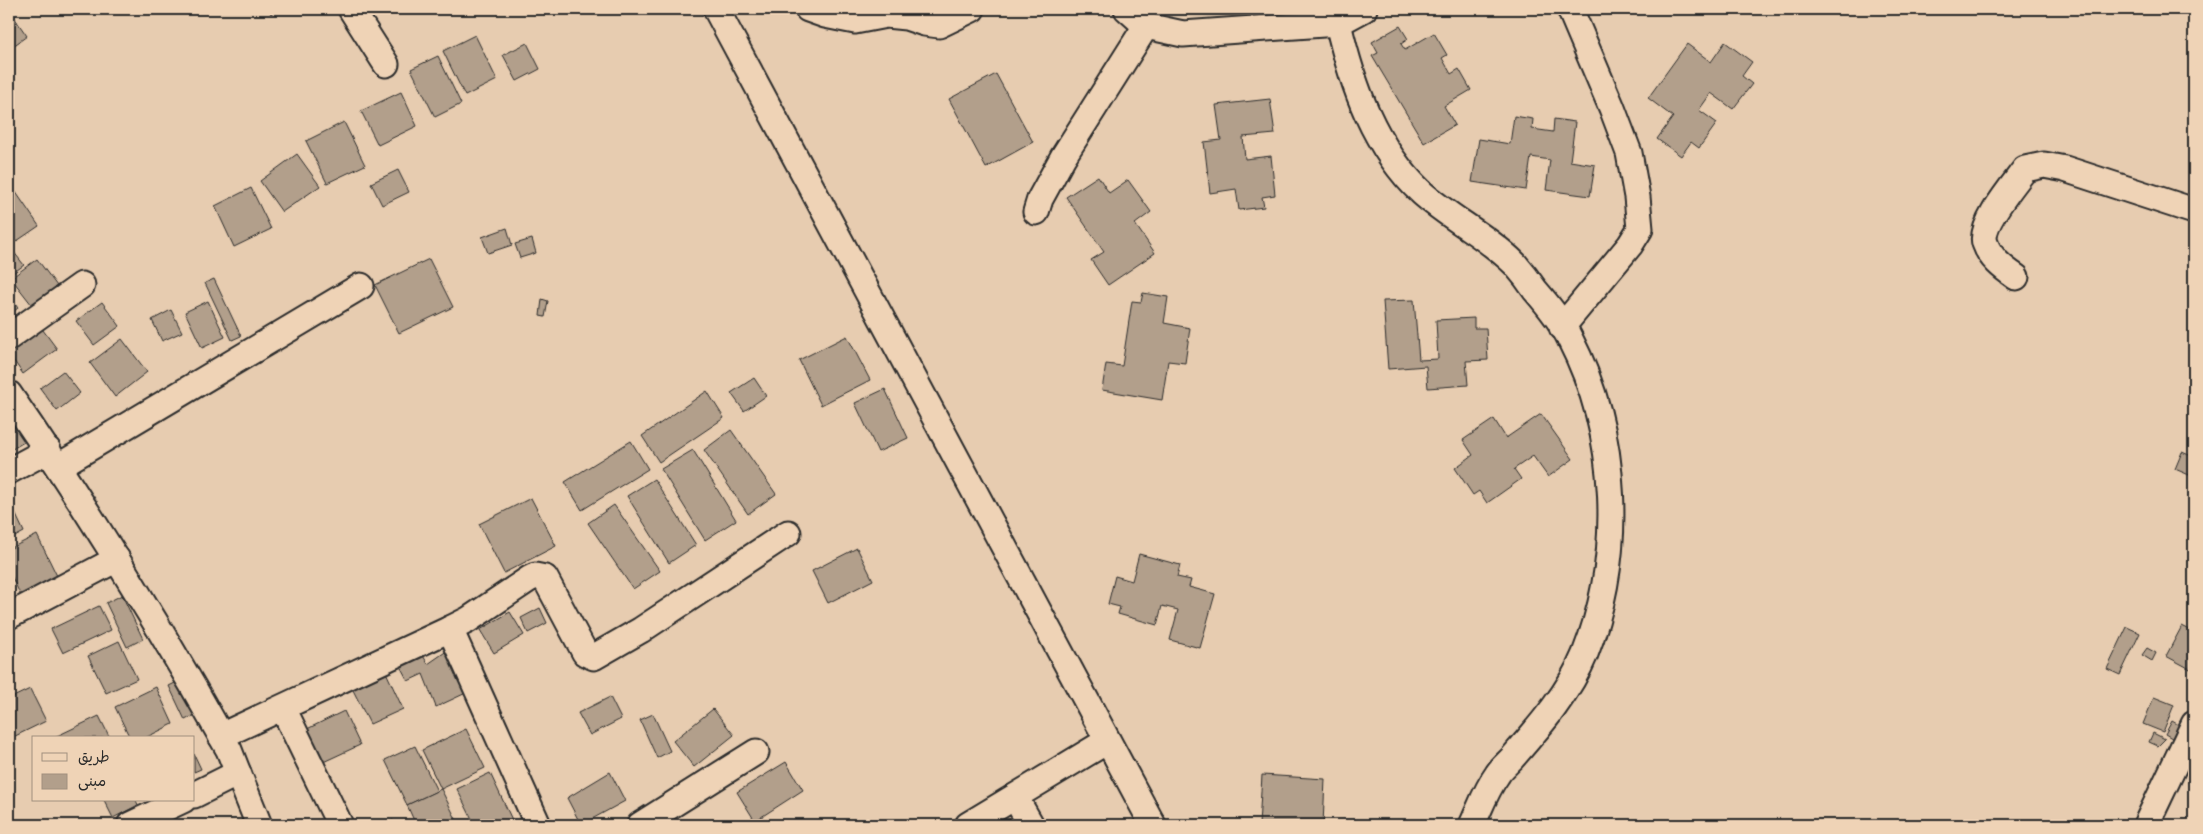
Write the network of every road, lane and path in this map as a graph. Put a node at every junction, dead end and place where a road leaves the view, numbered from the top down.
1 (352, 9) edge
2 (716, 9) edge
3 (808, 9) edge
4 (972, 9) edge
5 (1127, 9) edge
6 (1364, 9) edge
7 (1570, 9) edge
8 (1338, 22) junction
9 (1146, 26) junction
10 (386, 64) dead end
11 (2194, 211) edge
12 (1036, 212) dead end
13 (2016, 278) dead end
14 (82, 285) dead end
15 (361, 286) dead end
16 (1562, 327) junction
17 (9, 337) edge
18 (9, 394) edge
19 (53, 458) junction
20 (9, 471) edge
21 (788, 533) dead end
22 (117, 559) junction
23 (9, 616) edge
24 (450, 629) junction
25 (283, 708) junction
26 (2194, 724) edge
27 (221, 736) junction
28 (1107, 741) junction
29 (756, 752) dead end
30 (238, 773) junction
31 (195, 794) edge
32 (1015, 797) junction
33 (179, 802) edge
34 (130, 825) edge
35 (259, 825) edge
36 (340, 825) edge
37 (538, 825) edge
38 (640, 825) edge
39 (968, 825) edge
40 (1031, 825) edge
41 (1153, 825) edge
42 (1472, 825) edge
43 (2146, 825) edge

1 - 10 street
2 - 28 street
3 - 4 street
5 - 9 street
6 - 8 street
7 - 16 street
8 - 9 street
8 - 16 street
9 - 12 street
11 - 13 street
14 - 17 street
15 - 19 street
16 - 42 street
18 - 19 street
19 - 20 street
19 - 22 street
21 - 24 street
22 - 23 street
22 - 27 street
24 - 25 street
24 - 37 street
25 - 27 street
25 - 36 street
26 - 43 street
27 - 30 street
28 - 32 street
28 - 41 street
29 - 38 street
30 - 31 street
30 - 35 street
32 - 39 street
32 - 40 street
33 - 34 street

